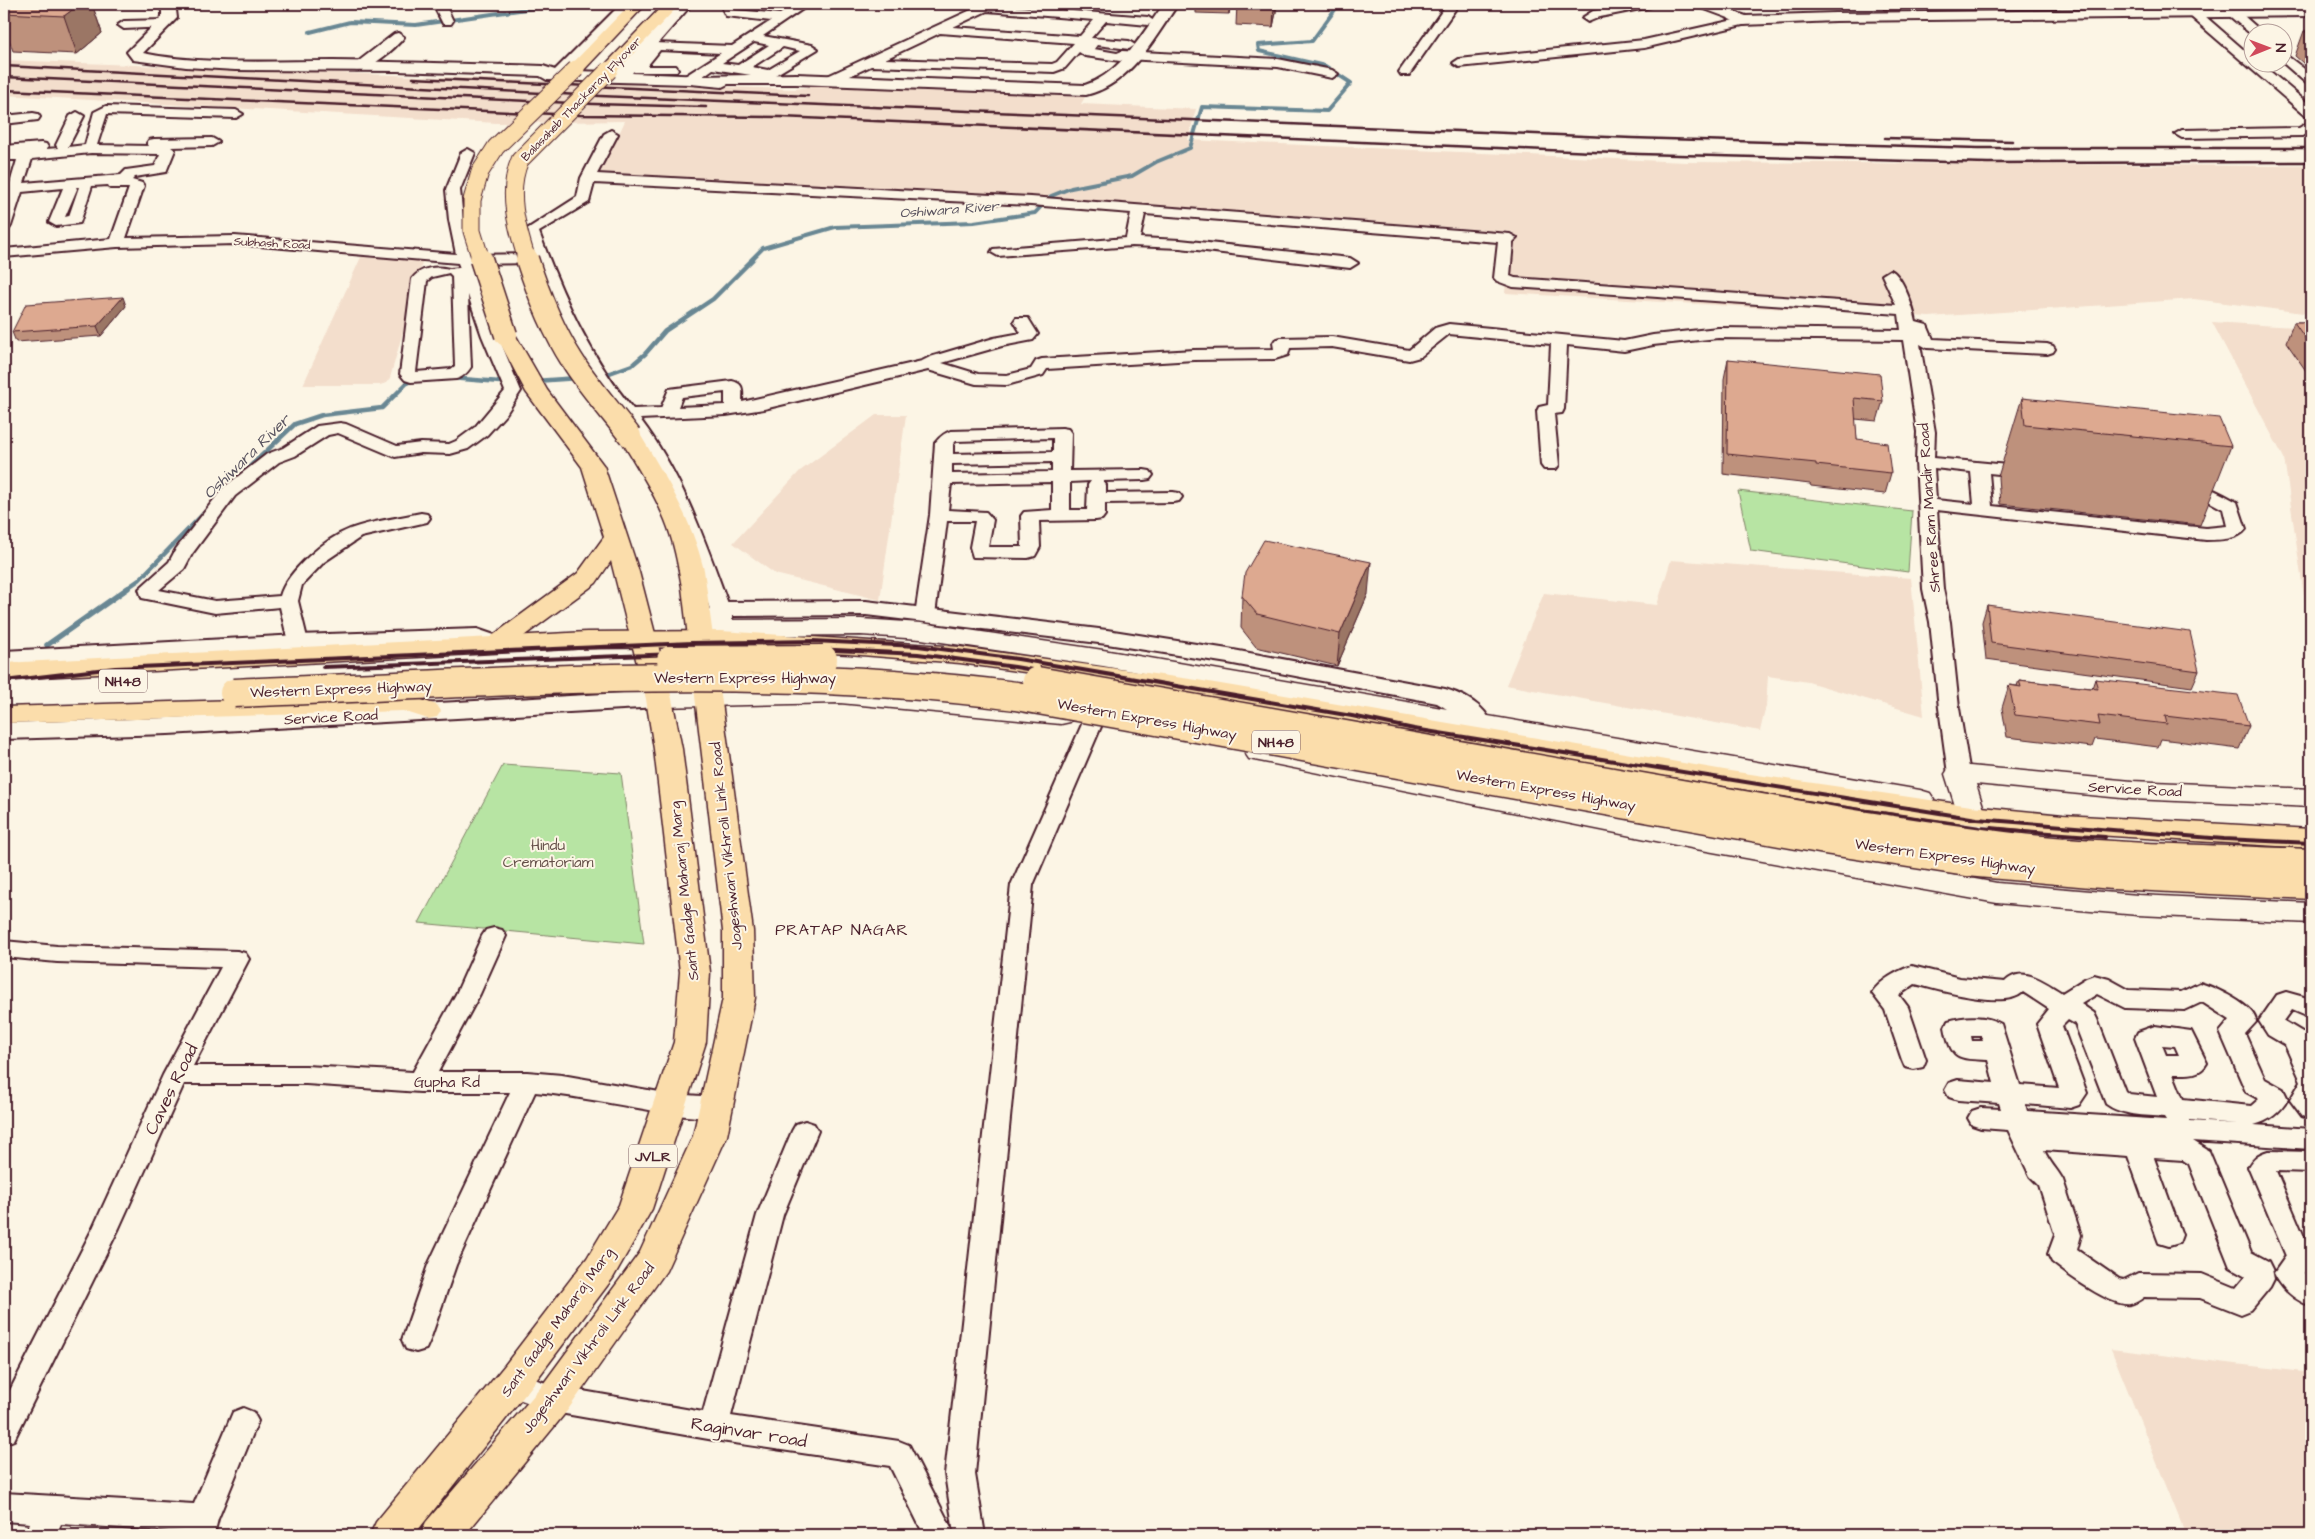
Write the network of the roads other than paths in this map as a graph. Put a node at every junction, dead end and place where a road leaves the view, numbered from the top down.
1 (6, 4) edge
2 (17, 4) edge
3 (87, 4) edge
4 (163, 4) edge
5 (439, 4) edge
6 (629, 4) edge
7 (638, 4) edge
8 (732, 4) edge
9 (781, 4) edge
10 (804, 4) edge
11 (1159, 4) edge
12 (1171, 4) edge
13 (1453, 4) edge
14 (1647, 4) edge
15 (1703, 4) edge
16 (683, 5) edge
17 (2311, 7) edge
18 (4, 9) edge
19 (2220, 9) edge
20 (1825, 11) edge
21 (2311, 12) edge
22 (2194, 13) junction
23 (765, 16) junction
24 (1103, 17) junction
25 (782, 18) junction
26 (1588, 18) dead end
27 (1738, 19) junction
28 (447, 21) dead end
29 (1148, 21) junction
30 (2242, 23) edge
31 (164, 24) junction
32 (124, 25) dead end
33 (936, 29) junction
34 (398, 37) dead end
35 (751, 38) junction
36 (1083, 40) junction
37 (781, 43) junction
38 (705, 48) junction
39 (734, 50) junction
40 (1126, 53) junction
41 (868, 62) junction
42 (1459, 63) dead end
43 (2292, 64) edge
44 (359, 67) junction
45 (658, 69) junction
46 (739, 70) junction
47 (558, 72) junction
48 (1405, 72) dead end
49 (614, 73) junction
50 (698, 73) junction
51 (1332, 74) dead end
52 (2311, 80) edge
53 (826, 82) junction
54 (236, 114) dead end
55 (2311, 114) edge
56 (77, 116) dead end
57 (33, 117) dead end
58 (4, 120) edge
59 (2311, 125) edge
60 (554, 131) dead end
61 (610, 134) dead end
62 (2182, 134) dead end
63 (212, 142) dead end
64 (90, 144) junction
65 (63, 145) junction
66 (4, 150) edge
67 (468, 153) dead end
68 (26, 155) junction
69 (4, 158) edge
70 (4, 175) edge
71 (588, 178) junction
72 (69, 186) junction
73 (86, 187) junction
74 (12, 190) edge
75 (1139, 210) junction
76 (4, 226) edge
77 (534, 228) junction
78 (1132, 242) junction
79 (117, 243) junction
80 (1208, 247) junction
81 (998, 252) dead end
82 (4, 253) edge
83 (1258, 253) junction
84 (540, 258) junction
85 (464, 260) junction
86 (1350, 263) dead end
87 (441, 265) junction
88 (1200, 265) dead end
89 (1250, 270) dead end
90 (1890, 275) dead end
91 (1022, 321) dead end
92 (1912, 332) junction
93 (1559, 341) junction
94 (2047, 349) dead end
95 (928, 365) junction
96 (733, 408) junction
97 (668, 411) junction
98 (636, 436) junction
99 (1925, 462) junction
100 (1550, 464) dead end
101 (1979, 467) junction
102 (2046, 474) edge
103 (1144, 475) dead end
104 (1097, 476) junction
105 (1062, 477) junction
106 (942, 479) junction
107 (2170, 487) edge
108 (1173, 497) dead end
109 (1096, 498) junction
110 (1927, 504) junction
111 (1984, 510) junction
112 (939, 515) junction
113 (1062, 515) junction
114 (421, 518) dead end
115 (616, 537) junction
116 (288, 601) junction
117 (925, 615) junction
118 (716, 628) junction
119 (643, 639) junction
120 (298, 642) junction
121 (402, 644) junction
122 (498, 644) junction
123 (4, 658) edge
124 (1106, 670) junction
125 (4, 671) edge
126 (238, 684) junction
127 (4, 686) edge
128 (708, 697) junction
129 (659, 699) junction
130 (4, 703) edge
131 (428, 711) junction
132 (4, 715) edge
133 (1093, 722) junction
134 (1479, 729) junction
135 (4, 731) edge
136 (1966, 797) junction
137 (2311, 798) edge
138 (2311, 816) edge
139 (2311, 832) edge
140 (2311, 839) edge
141 (2311, 863) edge
142 (2311, 885) edge
143 (1997, 893) junction
144 (2311, 913) edge
145 (494, 936) dead end
146 (4, 949) edge
147 (2311, 1009) edge
148 (1997, 1050) dead end
149 (1914, 1060) dead end
150 (2157, 1064) dead end
151 (176, 1075) junction
152 (2311, 1076) edge
153 (420, 1082) junction
154 (527, 1082) junction
155 (2311, 1087) edge
156 (1958, 1090) dead end
157 (2010, 1094) junction
158 (671, 1104) junction
159 (716, 1107) junction
160 (2173, 1107) junction
161 (2311, 1109) edge
162 (1981, 1118) dead end
163 (2022, 1130) junction
164 (805, 1131) dead end
165 (2183, 1131) junction
166 (2133, 1137) junction
167 (2307, 1154) edge
168 (2169, 1235) dead end
169 (2311, 1294) edge
170 (416, 1340) dead end
171 (512, 1384) junction
172 (554, 1400) junction
173 (243, 1421) dead end
174 (714, 1427) junction
175 (4, 1430) edge
176 (4, 1507) edge
177 (46, 1522) edge
178 (201, 1527) edge
179 (390, 1535) edge
180 (440, 1535) edge
181 (940, 1535) edge
182 (970, 1535) edge

1 - 2 main road
3 - 18 main road
4 - 31 street
5 - 28 street
6 - 47 street
7 - 47 main road, Balasaheb Thackeray Flyover
8 - 23 street
9 - 23 street
10 - 25 street
11 - 29 street
12 - 40 street
13 - 48 street
14 - 26 street
15 - 27 street
16 - 49 main road, Balasaheb Thackeray Flyover
17 - 19 street
19 - 20 street
19 - 21 street
19 - 22 street
19 - 30 street
20 - 22 street
20 - 27 street
22 - 55 street
23 - 25 street
24 - 29 street
24 - 33 street
24 - 36 street
25 - 35 street
27 - 42 street
29 - 40 street
31 - 32 street
31 - 44 street
33 - 36 street
33 - 41 street
34 - 44 street
35 - 37 street
35 - 39 street
36 - 41 street
37 - 46 street
37 - 46 street
38 - 39 street
38 - 45 street
38 - 50 street
39 - 50 street
40 - 51 street
40 - 53 street
41 - 53 street
43 - 52 street
44 - 47 street
45 - 49 street
45 - 50 street
46 - 50 street
47 - 49 street
47 - 115 main road, Balasaheb Thackeray Flyover, bridge
49 - 98 main road, Balasaheb Thackeray Flyover, bridge
50 - 53 street
54 - 64 street
56 - 65 street
57 - 58 street
59 - 62 street
60 - 77 street
61 - 71 street
63 - 64 street
64 - 65 street
65 - 66 street
67 - 85 street
68 - 69 street
68 - 72 street
68 - 74 street
70 - 74 street
71 - 75 street
71 - 77 street
72 - 73 street
72 - 73 street
72 - 74 street
73 - 79 street
74 - 76 street
75 - 78 street
75 - 92 street
77 - 84 street
78 - 80 street
78 - 81 street
79 - 82 street, Subhash Road
79 - 87 street, Subhash Road
80 - 83 street
80 - 88 street
83 - 86 street
83 - 89 street
84 - 85 street, Subhash Road
84 - 98 street
85 - 87 street, Subhash Road
85 - 116 street
87 - 87 street
90 - 92 street, Shree Ram Mandir Road
91 - 95 street
92 - 93 street
92 - 94 street
92 - 99 street, Shree Ram Mandir Road
93 - 95 street
93 - 100 street
95 - 96 street
96 - 97 street
96 - 97 street
97 - 98 street
98 - 118 main road, Balasaheb Thackeray Flyover
98 - 118 street
99 - 101 street
99 - 110 street, Shree Ram Mandir Road
101 - 102 street
101 - 111 street
103 - 104 street
104 - 105 street
104 - 109 street
105 - 106 street
105 - 106 street
105 - 113 street
106 - 112 street
107 - 111 street
108 - 109 street
109 - 113 street
110 - 111 street
110 - 136 street, Shree Ram Mandir Road
112 - 113 street
112 - 117 street
114 - 116 street
115 - 119 main road, Balasaheb Thackeray Flyover
115 - 122 main road
116 - 120 street
117 - 118 street
117 - 134 street
118 - 119 main road
118 - 124 main road
118 - 128 main road, Jogeshwari Vikhroli Link Road / JVLR
119 - 122 main road
119 - 129 main road, Sant Gadge Maharaj Marg / JVLR
120 - 121 street
120 - 123 street
121 - 122 main road
121 - 125 main road
124 - 133 street
124 - 134 main road
126 - 127 main road, Western Express Highway / NH48
126 - 130 main road, Western Express Highway / NH48
126 - 141 main road, Western Express Highway / NH48, bridge
126 - 142 main road, Western Express Highway / NH48, bridge
128 - 129 main road
128 - 133 main road
128 - 159 main road, Jogeshwari Vikhroli Link Road / JVLR
129 - 131 street, Service Road
129 - 158 main road, Sant Gadge Maharaj Marg / JVLR
131 - 132 main road
131 - 135 street, Service Road
133 - 143 main road
133 - 182 street
134 - 136 main road
136 - 137 main road, Service Road
136 - 138 main road
136 - 139 main road
136 - 140 main road
136 - 143 main road
143 - 144 main road
145 - 153 street
146 - 151 street, Caves Road
147 - 152 street
148 - 157 street
149 - 157 street
150 - 160 street
151 - 153 street, Gupha Rd
151 - 175 street, Caves Road
153 - 154 street, Gupha Rd
154 - 158 street, Gupha Rd
154 - 170 street
155 - 161 street
156 - 157 street
157 - 163 street
158 - 159 street, Gupha Rd
158 - 171 main road, Sant Gadge Maharaj Marg / JVLR
159 - 172 main road, Jogeshwari Vikhroli Link Road / JVLR
160 - 160 street
160 - 165 street
162 - 163 street
163 - 166 street
163 - 166 street
164 - 174 street
165 - 166 street
165 - 167 street
166 - 168 street
167 - 169 street
171 - 172 street, Raginvar road
171 - 179 main road, Sant Gadge Maharaj Marg / JVLR
172 - 174 street, Raginvar road
172 - 180 main road, Jogeshwari Vikhroli Link Road / JVLR
173 - 178 street
174 - 181 street, Raginvar road
176 - 177 street
177 - 178 street

